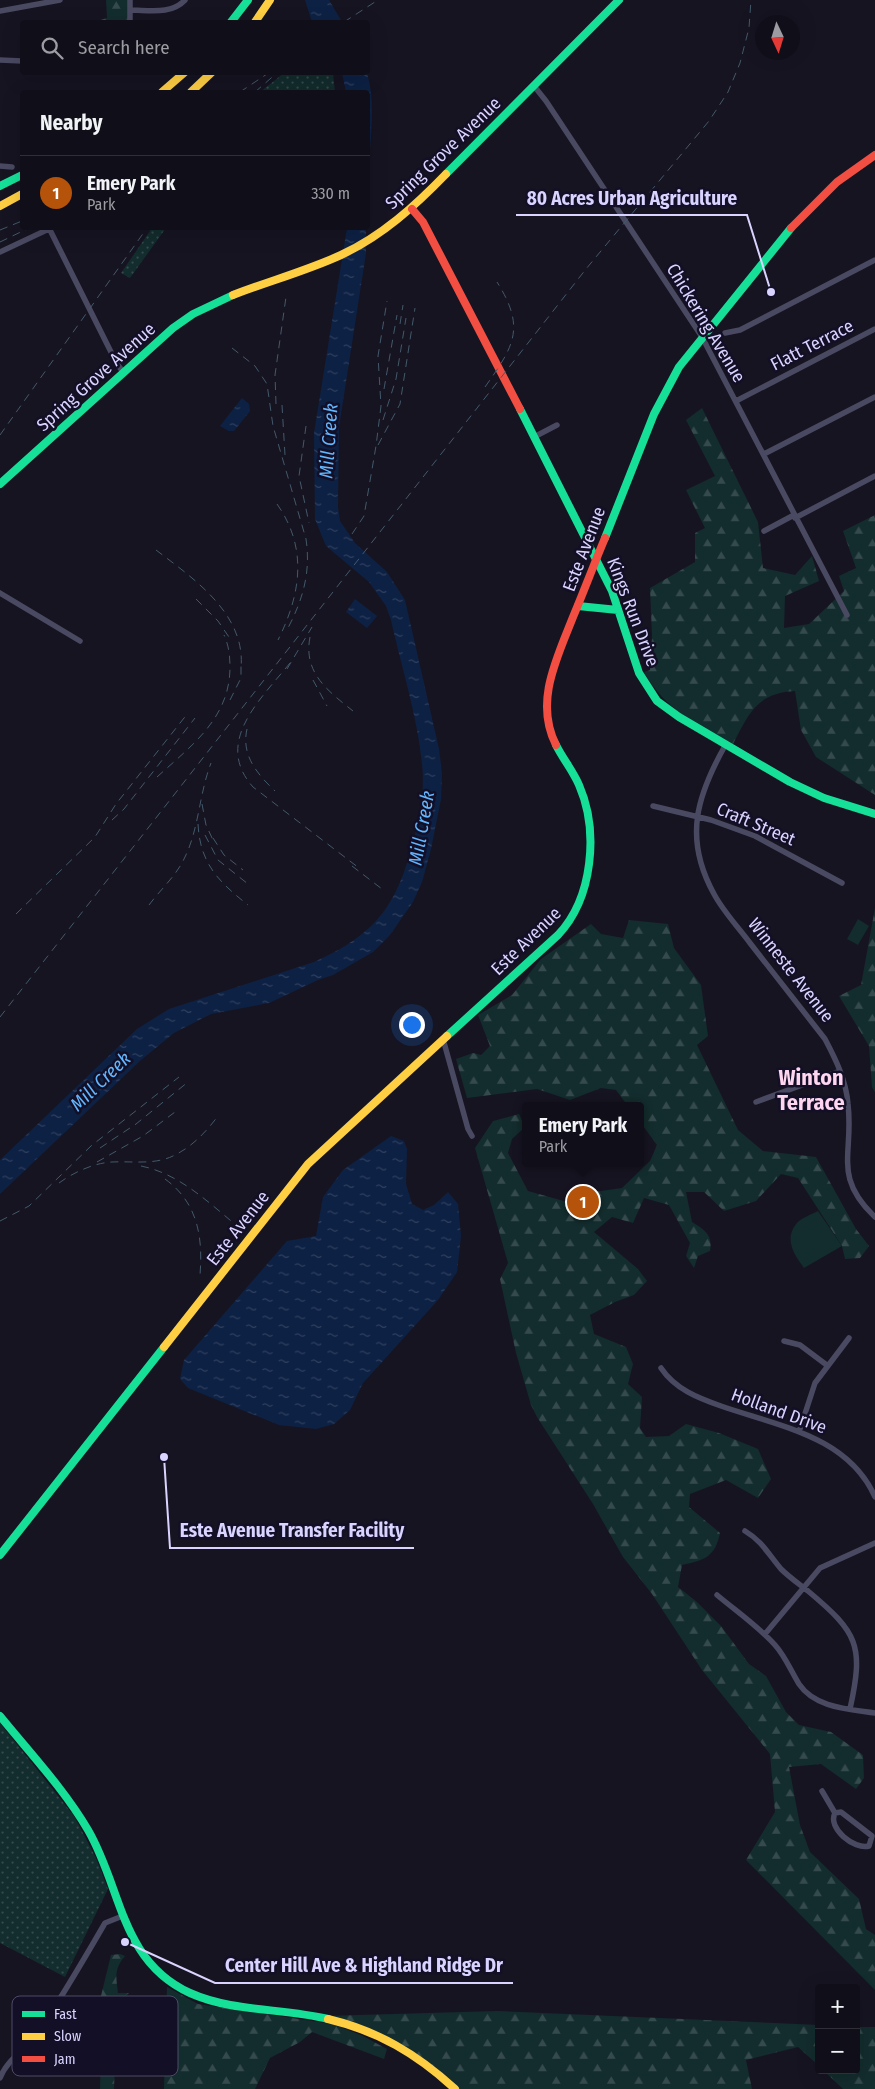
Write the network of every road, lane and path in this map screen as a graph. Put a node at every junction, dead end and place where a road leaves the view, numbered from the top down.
1 (60, 0) edge
2 (130, 0) edge
3 (185, 0) edge
4 (248, 0) edge
5 (270, 0) edge
6 (619, 0) edge
7 (130, 10) junction
8 (0, 11) edge
9 (130, 20) edge
10 (233, 20) edge
11 (256, 20) edge
12 (0, 60) edge
13 (20, 61) edge
14 (182, 75) edge
15 (209, 75) edge
16 (534, 86) junction
17 (164, 90) edge
18 (193, 90) edge
19 (875, 155) edge
20 (0, 166) edge
21 (12, 166) dead end
22 (20, 176) edge
23 (0, 186) edge
24 (20, 195) edge
25 (0, 206) edge
26 (412, 209) junction
27 (46, 230) edge
28 (51, 230) edge
29 (0, 252) edge
30 (875, 260) edge
31 (875, 329) edge
32 (726, 333) dead end
33 (702, 337) junction
34 (124, 373) junction
35 (875, 397) edge
36 (736, 401) junction
37 (557, 425) dead end
38 (534, 437) junction
39 (764, 454) junction
40 (875, 476) edge
41 (0, 484) edge
42 (794, 517) junction
43 (764, 531) dead end
44 (596, 558) junction
45 (0, 593) edge
46 (578, 606) junction
47 (618, 610) junction
48 (847, 614) dead end
49 (80, 640) dead end
50 (726, 744) junction
51 (653, 806) dead end
52 (875, 814) edge
53 (697, 816) junction
54 (842, 883) dead end
55 (443, 1039) junction
56 (840, 1072) junction
57 (756, 1102) dead end
58 (472, 1136) dead end
59 (875, 1217) edge
60 (849, 1338) dead end
61 (784, 1341) dead end
62 (828, 1366) junction
63 (661, 1368) dead end
64 (799, 1432) junction
65 (875, 1497) edge
66 (745, 1531) dead end
67 (875, 1543) edge
68 (0, 1555) edge
69 (802, 1586) junction
70 (717, 1595) dead end
71 (765, 1634) junction
72 (850, 1709) junction
73 (875, 1713) edge
74 (0, 1716) edge
75 (822, 1790) dead end
76 (835, 1813) junction
77 (873, 1842) edge
78 (120, 1917) junction
79 (60, 1996) edge
80 (12, 2057) edge
81 (0, 2078) edge
82 (455, 2089) edge

1 - 8 street
2 - 7 street
3 - 7 street
4 - 10 main road
5 - 11 main road
6 - 16 main road, Spring Grove Avenue
7 - 9 street
12 - 13 street
14 - 17 main road
15 - 18 main road
16 - 26 main road, Spring Grove Avenue
16 - 33 street, Chickering Avenue
19 - 33 main road, Este Avenue
20 - 21 street
22 - 23 main road
24 - 25 main road
26 - 34 main road, Spring Grove Avenue
26 - 38 main road, Kings Run Drive
27 - 29 street
28 - 34 street
30 - 32 street
31 - 36 street, Flatt Terrace
33 - 36 street, Chickering Avenue
33 - 44 main road, Este Avenue
34 - 41 main road, Spring Grove Avenue
35 - 39 street
36 - 39 street, Chickering Avenue
37 - 38 street
38 - 44 main road, Kings Run Drive
39 - 42 street, Chickering Avenue
40 - 42 street
42 - 43 street
42 - 48 street, Chickering Avenue
44 - 46 main road, Este Avenue
44 - 47 main road, Kings Run Drive
45 - 49 street
46 - 47 main road
46 - 55 main road, Este Avenue
47 - 50 main road, Kings Run Drive
50 - 52 main road, Kings Run Drive
50 - 53 street, Winneste Avenue
51 - 53 street, Craft Street
53 - 54 street, Craft Street
53 - 56 street, Winneste Avenue
55 - 58 street
55 - 68 main road, Este Avenue
56 - 57 street
56 - 59 street, Winneste Avenue
60 - 62 street
61 - 62 street
62 - 64 street
63 - 64 street, Holland Drive
64 - 65 street, Holland Drive
66 - 69 street
67 - 69 street
69 - 71 street
69 - 72 street
70 - 71 street
71 - 72 street
72 - 73 street
74 - 78 main road
75 - 76 street
76 - 77 street
76 - 77 street
78 - 79 street
78 - 82 main road
80 - 81 street

